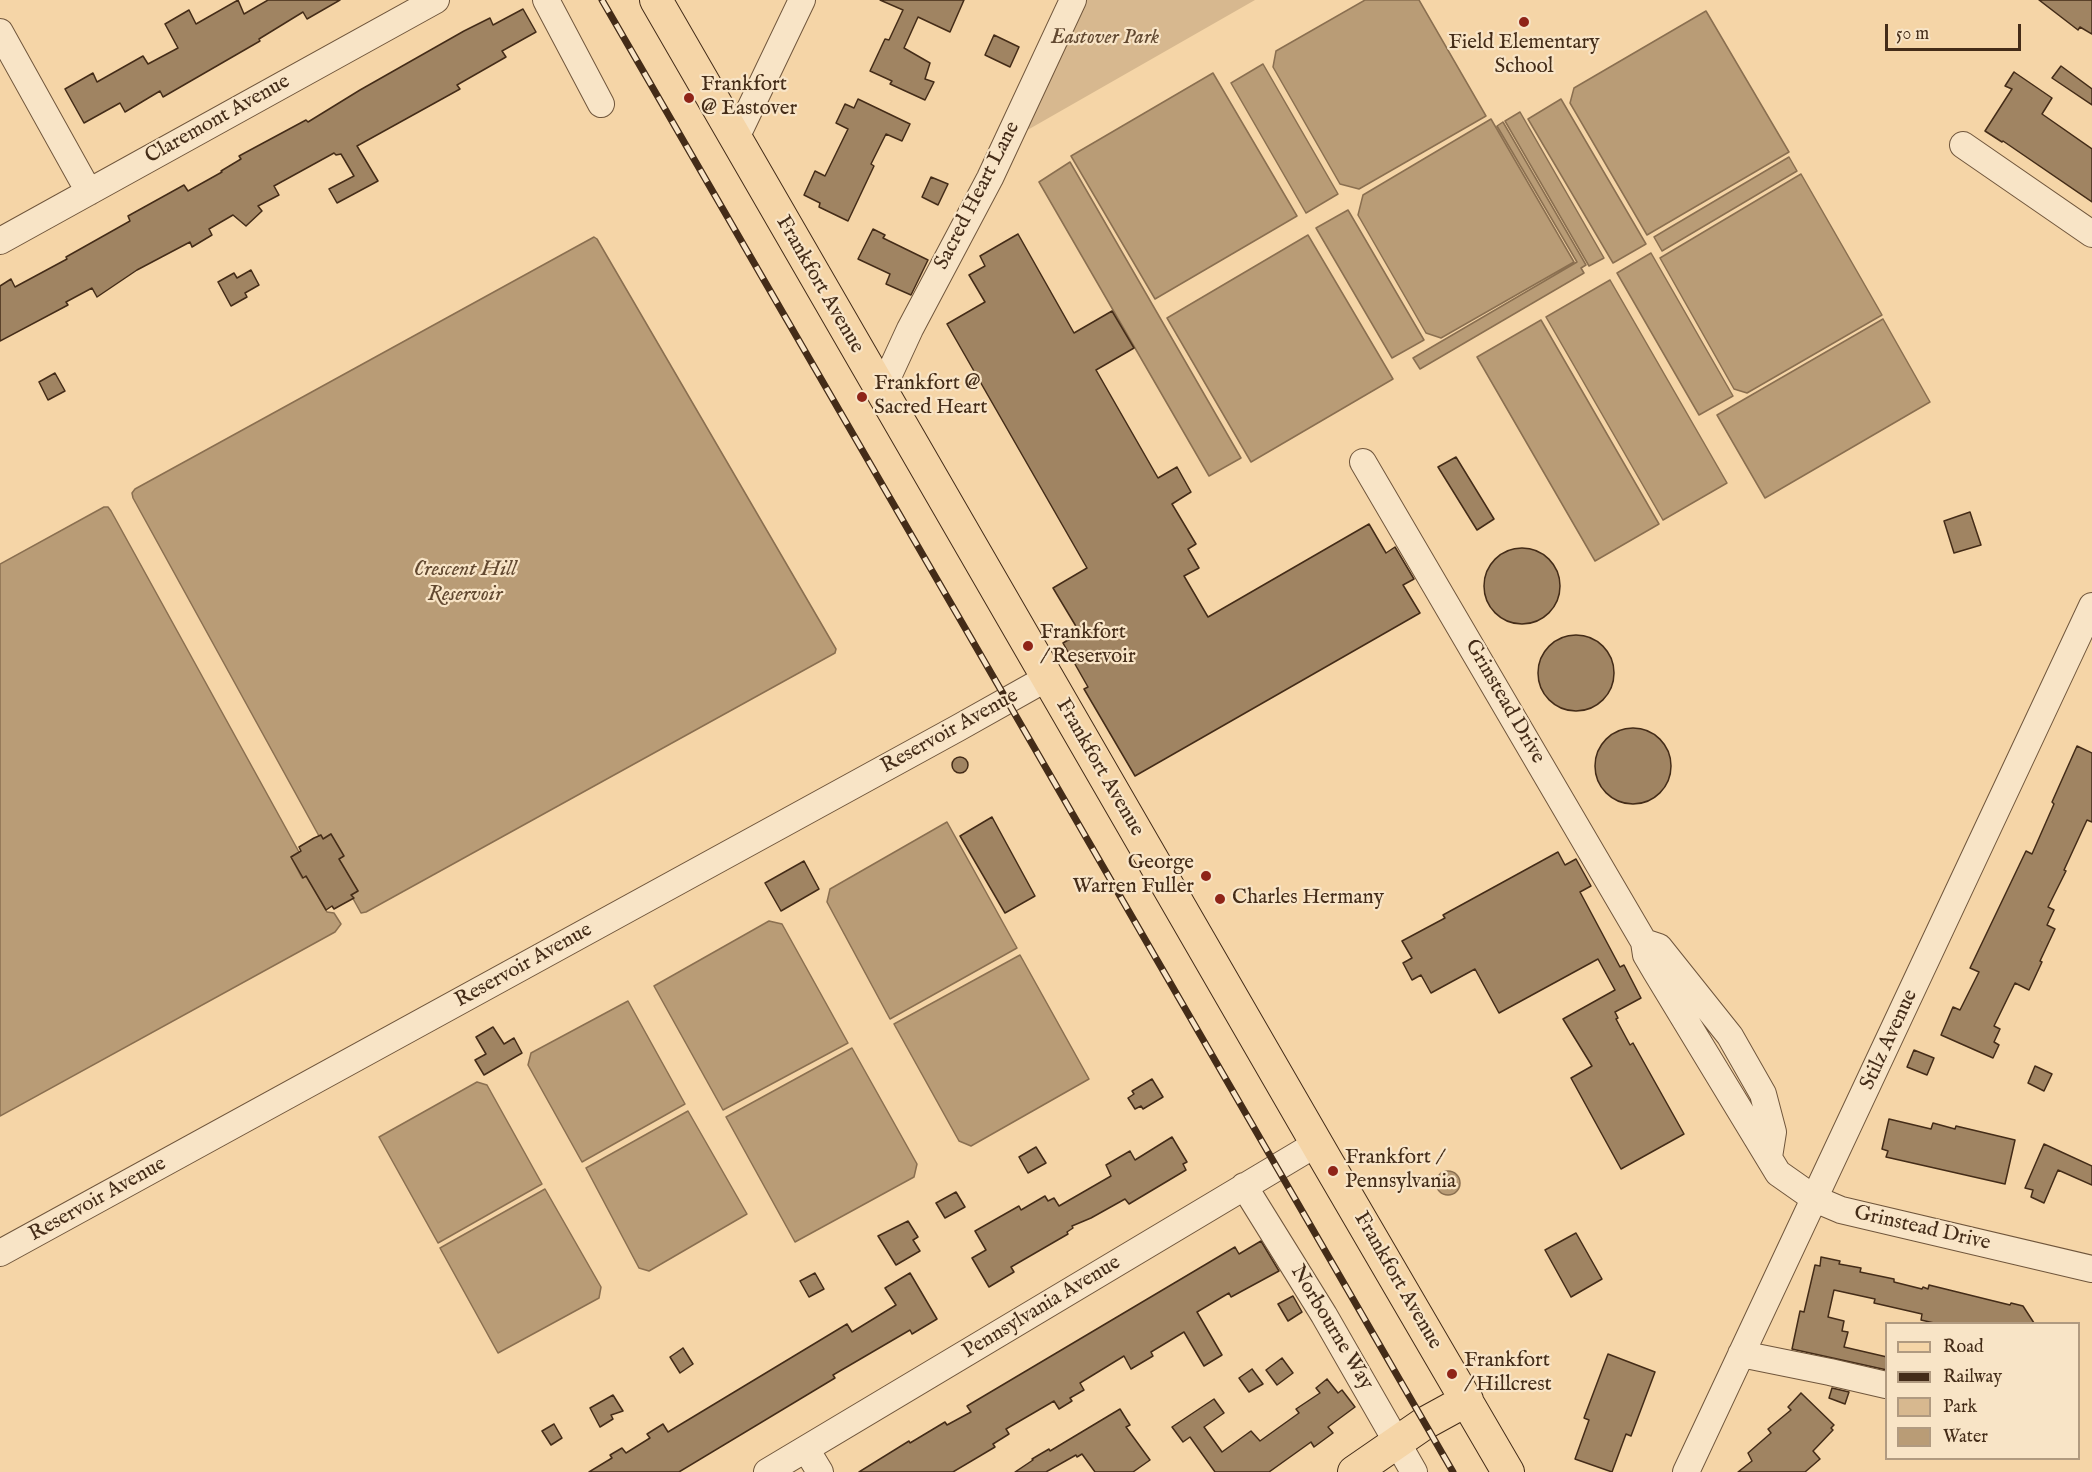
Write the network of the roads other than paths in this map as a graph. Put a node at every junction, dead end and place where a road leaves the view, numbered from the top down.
1 (436, 0) edge
2 (546, 0) edge
3 (656, 0) edge
4 (802, 0) edge
5 (1073, 0) edge
6 (0, 32) edge
7 (601, 104) dead end
8 (735, 140) junction
9 (1963, 145) dead end
10 (89, 192) junction
11 (2092, 234) edge
12 (0, 241) edge
13 (881, 392) junction
14 (1363, 462) dead end
15 (2092, 606) edge
16 (1047, 678) junction
17 (1316, 1144) junction
18 (1244, 1186) junction
19 (1815, 1198) junction
20 (0, 1253) edge
21 (2092, 1269) edge
22 (1741, 1354) junction
23 (1885, 1385) edge
24 (1467, 1400) junction
25 (1397, 1441) junction
26 (806, 1449) junction
27 (767, 1472) edge
28 (820, 1472) edge
29 (1354, 1472) edge
30 (1414, 1472) edge
31 (1509, 1472) edge
32 (1686, 1472) edge

1 - 10 street, Claremont Avenue
2 - 7 street
3 - 8 main road, Frankfort Avenue
4 - 8 street
5 - 13 street, Sacred Heart Lane
6 - 10 street
8 - 13 main road, Frankfort Avenue
9 - 11 street
10 - 12 street, Claremont Avenue
13 - 16 main road, Frankfort Avenue
14 - 19 street, Grinstead Drive
15 - 19 street, Stilz Avenue
16 - 17 main road, Frankfort Avenue
16 - 20 street, Reservoir Avenue
17 - 18 street, Pennsylvania Avenue
17 - 24 main road, Frankfort Avenue
18 - 25 street, Norbourne Way
18 - 26 street, Pennsylvania Avenue
19 - 21 street, Grinstead Drive
19 - 22 street, Stilz Avenue
22 - 23 street
22 - 32 street, Stilz Avenue
24 - 25 main road
24 - 31 main road, Frankfort Avenue
25 - 29 main road
25 - 30 street, Norbourne Way
26 - 27 street, Pennsylvania Avenue
26 - 28 street

